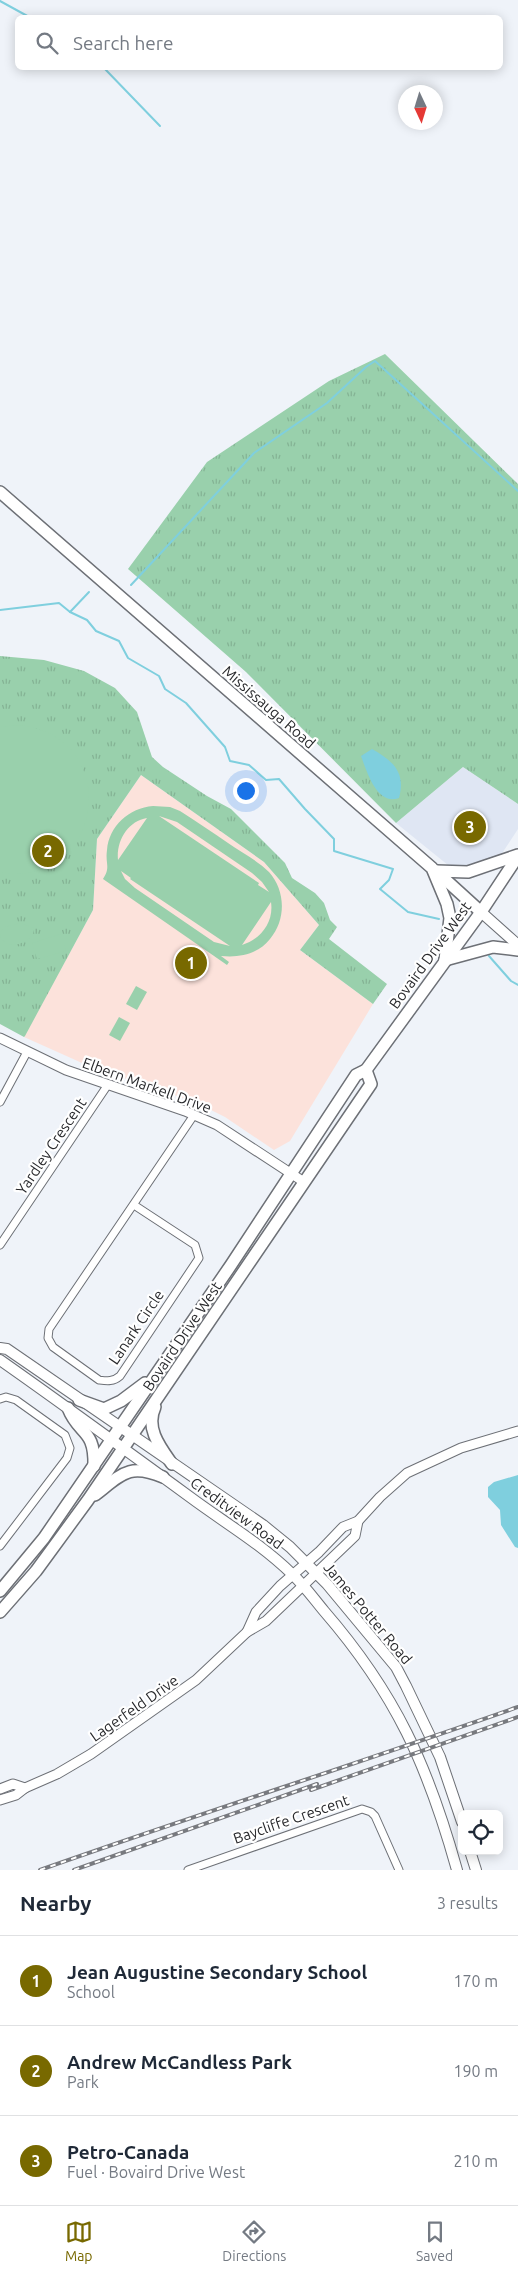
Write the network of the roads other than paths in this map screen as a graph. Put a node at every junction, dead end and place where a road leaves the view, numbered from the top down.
1 (0, 492) edge
2 (518, 856) edge
3 (434, 869) junction
4 (480, 912) junction
5 (518, 945) edge
6 (518, 950) edge
7 (445, 960) junction
8 (0, 1038) edge
9 (27, 1052) junction
10 (366, 1070) junction
11 (107, 1086) junction
12 (0, 1102) edge
13 (194, 1115) junction
14 (290, 1173) junction
15 (304, 1182) junction
16 (134, 1205) junction
17 (0, 1245) edge
18 (0, 1348) edge
19 (0, 1360) edge
20 (159, 1370) junction
21 (165, 1387) junction
22 (0, 1399) edge
23 (79, 1400) junction
24 (68, 1408) junction
25 (120, 1428) junction
26 (518, 1431) edge
27 (132, 1436) junction
28 (112, 1439) junction
29 (124, 1448) junction
30 (172, 1464) junction
31 (94, 1466) junction
32 (163, 1477) junction
33 (88, 1500) junction
34 (358, 1521) junction
35 (0, 1546) edge
36 (306, 1563) junction
37 (315, 1573) junction
38 (293, 1574) junction
39 (302, 1584) junction
40 (0, 1591) edge
41 (0, 1612) edge
42 (247, 1632) junction
43 (24, 1788) junction
44 (0, 1789) edge
45 (0, 1800) edge
46 (458, 1810) edge
47 (471, 1855) edge
48 (188, 1870) edge
49 (399, 1870) edge
50 (458, 1870) edge
51 (476, 1870) edge

1 - 3 main road, Mississauga Road
2 - 3 main road
2 - 4 main road, Bovaird Drive West
3 - 4 main road, Mississauga Road
3 - 7 main road
4 - 5 main road, Mississauga Road
4 - 7 main road, Bovaird Drive West
6 - 7 main road
7 - 10 main road, Bovaird Drive West
8 - 9 street, Elbern Markell Drive
9 - 11 street, Elbern Markell Drive
9 - 12 street
10 - 14 main road, Bovaird Drive West
10 - 15 main road, Bovaird Drive West
11 - 13 street, Elbern Markell Drive
11 - 17 street, Yardley Crescent
13 - 14 street, Elbern Markell Drive
13 - 16 street, Lanark Circle
14 - 15 street, Elbern Markell Drive
14 - 20 main road, Bovaird Drive West
15 - 21 main road, Bovaird Drive West
16 - 16 street, Lanark Circle
18 - 23 main road
19 - 24 main road
20 - 23 main road
20 - 25 main road, Bovaird Drive West
21 - 27 main road, Bovaird Drive West
21 - 30 main road
22 - 35 street
23 - 25 main road
24 - 28 main road
24 - 31 main road
25 - 27 main road
25 - 28 main road, Bovaird Drive West
26 - 34 street, Lagerfeld Drive
27 - 29 main road, Bovaird Drive West
27 - 30 main road, Creditview Road
28 - 29 main road
28 - 31 main road, Bovaird Drive West
29 - 32 main road, Creditview Road
29 - 33 main road, Bovaird Drive West
30 - 36 main road, Creditview Road
31 - 40 main road, Bovaird Drive West
32 - 33 main road
32 - 38 main road, Creditview Road
33 - 41 main road, Bovaird Drive West
34 - 36 street, Lagerfeld Drive
34 - 37 street, Lagerfeld Drive
36 - 37 main road, James Potter Road
36 - 38 street, Lagerfeld Drive
37 - 39 street, Lagerfeld Drive
37 - 46 main road, James Potter Road
38 - 39 main road, Creditview Road
38 - 42 street, Lagerfeld Drive
39 - 42 street, Lagerfeld Drive
39 - 50 main road, Creditview Road
42 - 43 street, Lagerfeld Drive
43 - 44 street, Lagerfeld Drive
43 - 45 street, Lagerfeld Drive
47 - 51 main road
48 - 49 street, Baycliffe Crescent

